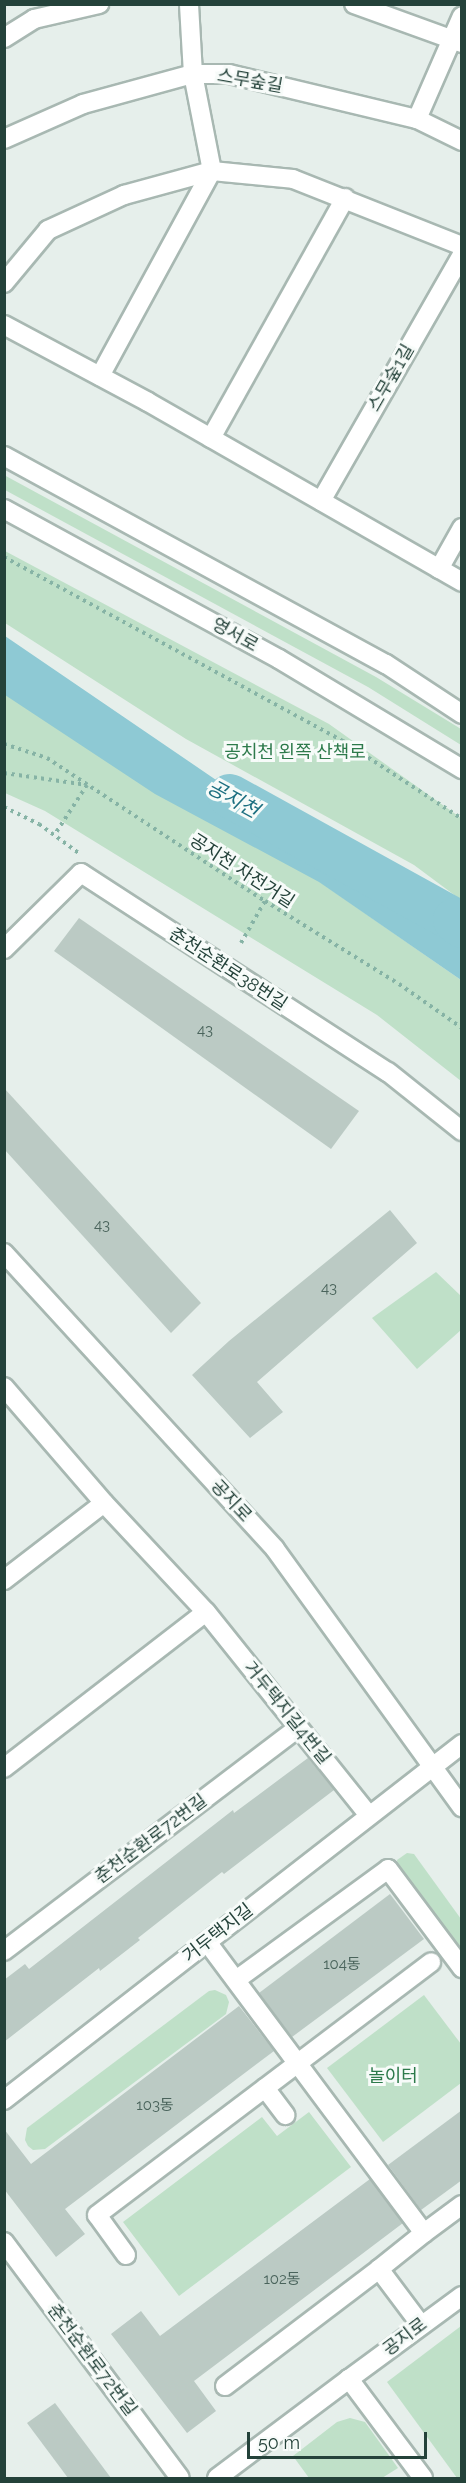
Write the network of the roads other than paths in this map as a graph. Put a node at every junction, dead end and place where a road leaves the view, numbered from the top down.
1 (99, 4) edge
2 (189, 4) edge
3 (354, 4) edge
4 (462, 16) edge
5 (4, 38) edge
6 (456, 40) edge
7 (193, 74) junction
8 (417, 119) junction
9 (4, 139) edge
10 (462, 141) edge
11 (212, 171) junction
12 (345, 198) junction
13 (462, 246) edge
14 (462, 255) edge
15 (4, 284) edge
16 (4, 325) edge
17 (100, 376) junction
18 (211, 438) junction
19 (4, 456) edge
20 (321, 501) junction
21 (4, 509) edge
22 (462, 528) edge
23 (439, 568) junction
24 (462, 582) edge
25 (462, 714) edge
26 (462, 770) edge
27 (4, 949) edge
28 (462, 1131) edge
29 (4, 1253) edge
30 (5, 1390) edge
31 (104, 1503) junction
32 (4, 1580) edge
33 (206, 1612) junction
34 (298, 1728) junction
35 (462, 1744) edge
36 (4, 1768) edge
37 (434, 1768) junction
38 (462, 1807) edge
39 (368, 1814) junction
40 (207, 1942) junction
41 (4, 1951) edge
42 (431, 1962) dead end
43 (462, 1968) edge
44 (236, 1980) junction
45 (297, 2063) junction
46 (265, 2088) junction
47 (4, 2100) edge
48 (285, 2115) dead end
49 (462, 2205) edge
50 (424, 2233) junction
51 (4, 2242) edge
52 (126, 2255) dead end
53 (379, 2269) junction
54 (462, 2296) edge
55 (421, 2325) junction
56 (349, 2379) junction
57 (225, 2386) dead end
58 (180, 2478) edge
59 (217, 2478) edge
60 (423, 2478) edge

1 - 5 street
2 - 7 street
3 - 6 street
4 - 6 street
6 - 8 street
7 - 8 street, 스무숲길
7 - 9 street, 스무숲길
7 - 11 street
8 - 10 street, 스무숲길
11 - 12 street
11 - 15 street
11 - 17 street
12 - 13 street
12 - 18 street
14 - 20 street, 스무숲1길
16 - 17 street
17 - 18 street
18 - 20 street
19 - 25 street
20 - 23 street
21 - 26 street, 영서로
22 - 23 street
23 - 24 street
27 - 28 street, 춘천순환로38번길
29 - 37 street, 공지로
30 - 31 street, 거두택지길4번길
31 - 32 street
31 - 33 street, 거두택지길4번길
33 - 34 street, 거두택지길4번길
33 - 36 street
34 - 39 street, 거두택지길4번길
34 - 41 street, 춘천순환로72번길
35 - 37 street
37 - 38 street, 공지로
37 - 39 street, 거두택지길
39 - 40 street, 거두택지길
40 - 44 street
40 - 47 street, 거두택지길
42 - 45 street
43 - 44 street
44 - 45 street
45 - 46 street
45 - 50 street
46 - 48 street
46 - 52 street
49 - 50 street
50 - 53 street
51 - 58 street, 춘천순환로72번길
53 - 55 street
53 - 57 street
54 - 55 street, 공지로
55 - 56 street, 공지로
56 - 59 street, 공지로
56 - 60 street

